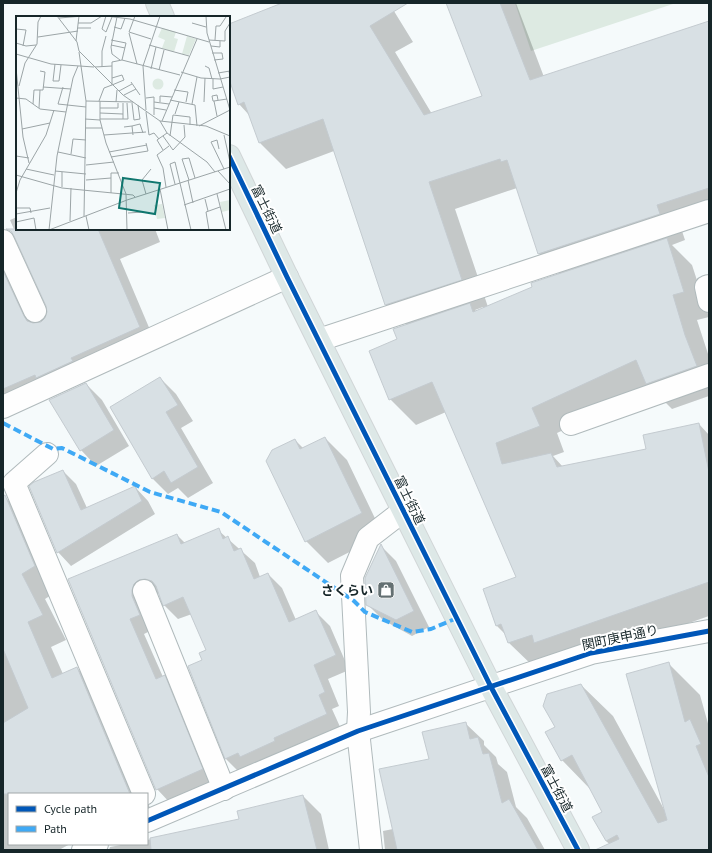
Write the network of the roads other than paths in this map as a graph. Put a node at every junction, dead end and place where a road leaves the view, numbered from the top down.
1 (157, 3) edge
2 (163, 16) edge
3 (230, 158) edge
4 (709, 210) edge
5 (3, 241) edge
6 (287, 277) junction
7 (35, 311) dead end
8 (319, 340) junction
9 (709, 374) edge
10 (3, 407) edge
11 (571, 424) dead end
12 (47, 454) dead end
13 (403, 510) junction
14 (144, 591) dead end
15 (709, 631) edge
16 (491, 687) junction
17 (358, 731) junction
18 (224, 789) junction
19 (144, 793) edge
20 (149, 814) edge
21 (94, 845) edge
22 (83, 850) edge
23 (371, 850) edge
24 (578, 850) edge

1 - 2 main road
3 - 6 main road, 富士街道
4 - 8 street
5 - 7 street
6 - 8 main road, 富士街道
6 - 10 street
8 - 13 main road, 富士街道
9 - 11 street
12 - 19 street
13 - 16 main road, 富士街道
13 - 17 street
14 - 18 street
15 - 16 street, 関町庚申通り
16 - 17 street, 関町庚申通り
16 - 24 main road, 富士街道
17 - 18 street, 関町庚申通り
17 - 23 street
18 - 20 street, 関町庚申通り
21 - 22 street

